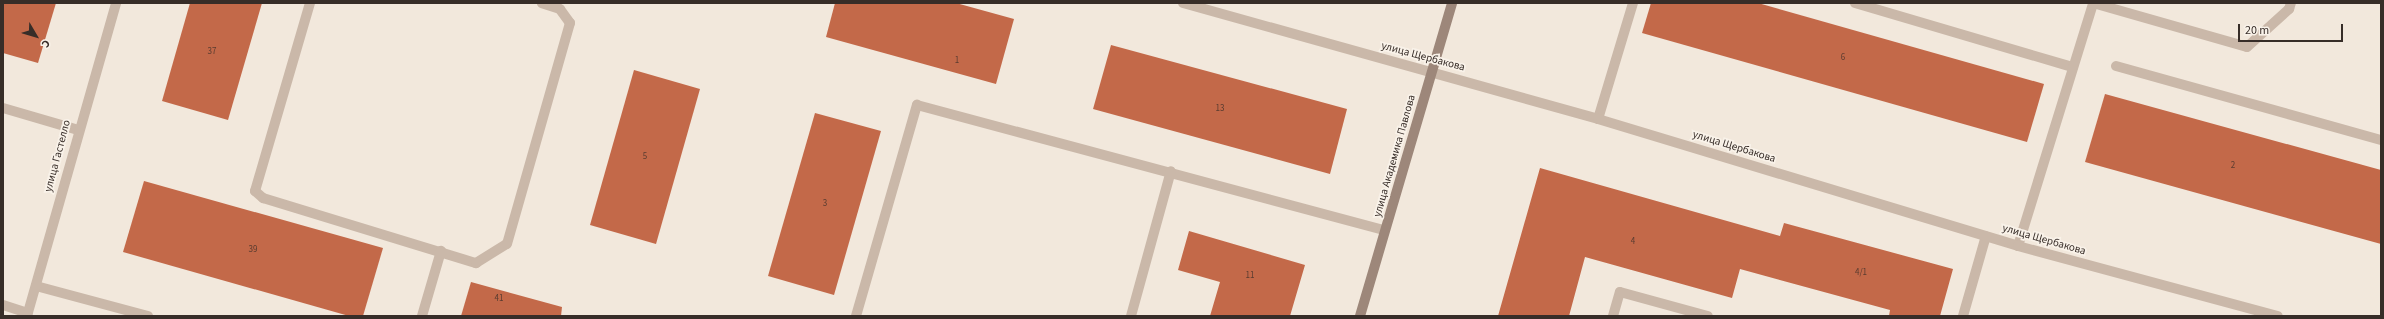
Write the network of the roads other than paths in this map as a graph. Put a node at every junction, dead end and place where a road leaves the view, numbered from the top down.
1 (116, 3) edge
2 (310, 3) edge
3 (542, 3) edge
4 (1183, 3) edge
5 (1452, 3) edge
6 (1633, 3) edge
7 (1854, 3) edge
8 (2093, 3) edge
9 (2291, 3) edge
10 (2116, 66) dead end
11 (2073, 67) junction
12 (1432, 72) junction
13 (3, 108) edge
14 (1598, 119) junction
15 (78, 130) junction
16 (2381, 140) edge
17 (1171, 171) junction
18 (1386, 230) junction
19 (1986, 236) junction
20 (2018, 246) junction
21 (441, 251) junction
22 (36, 286) junction
23 (3, 305) edge
24 (28, 314) edge
25 (148, 316) edge
26 (422, 316) edge
27 (856, 316) edge
28 (1131, 316) edge
29 (1360, 316) edge
30 (1613, 316) edge
31 (1708, 316) edge
32 (1963, 316) edge
33 (2278, 316) edge

1 - 15 street, улица Гастелло
2 - 21 street
3 - 21 street
4 - 12 street, улица Щербакова
5 - 12 main road, улица Академика Павлова
6 - 14 street
7 - 11 street
8 - 9 street
8 - 11 street
10 - 16 street
11 - 20 street
12 - 14 street, улица Щербакова
12 - 18 main road, улица Академика Павлова
13 - 15 street
14 - 19 street, улица Щербакова
15 - 22 street, улица Гастелло
17 - 18 street
17 - 27 street
17 - 28 street
18 - 29 main road, улица Академика Павлова
19 - 20 street, улица Щербакова
19 - 32 street
20 - 33 street, улица Щербакова
21 - 26 street
22 - 24 street, улица Гастелло
22 - 25 street
23 - 24 street
30 - 31 street

